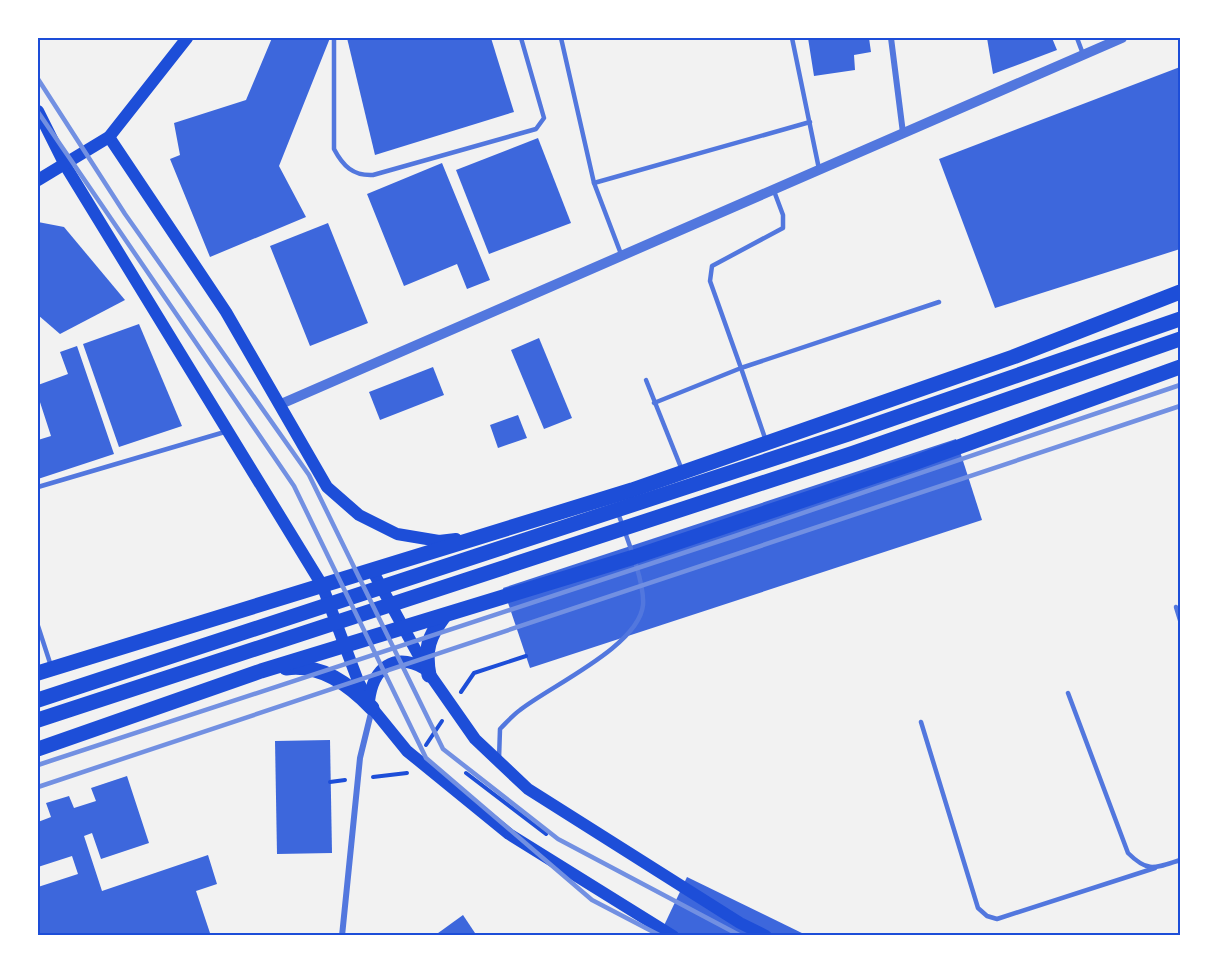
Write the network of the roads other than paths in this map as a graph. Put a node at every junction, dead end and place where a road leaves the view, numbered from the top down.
1 (187, 38) edge
2 (334, 38) edge
3 (521, 38) edge
4 (561, 38) edge
5 (792, 38) edge
6 (891, 38) edge
7 (1077, 38) edge
8 (1122, 38) edge
9 (1083, 54) junction
10 (38, 111) edge
11 (810, 122) junction
12 (903, 133) junction
13 (109, 137) junction
14 (65, 165) junction
15 (819, 169) junction
16 (38, 180) edge
17 (594, 183) junction
18 (773, 189) junction
19 (621, 254) junction
20 (1180, 292) edge
21 (939, 302) dead end
22 (1180, 319) edge
23 (1180, 339) edge
24 (1180, 367) edge
25 (741, 368) junction
26 (646, 380) dead end
27 (654, 403) junction
28 (281, 404) junction
29 (828, 421) junction
30 (229, 430) junction
31 (767, 443) junction
32 (683, 472) junction
33 (852, 484) junction
34 (38, 488) edge
35 (611, 496) junction
36 (482, 536) junction
37 (434, 551) junction
38 (634, 557) junction
39 (372, 570) junction
40 (322, 585) junction
41 (275, 600) junction
42 (1176, 607) dead end
43 (444, 616) junction
44 (1180, 620) edge
45 (38, 626) edge
46 (403, 629) junction
47 (344, 646) junction
48 (294, 661) junction
49 (45, 671) edge
50 (261, 671) junction
51 (428, 672) junction
52 (1068, 693) dead end
53 (38, 700) edge
54 (370, 705) junction
55 (38, 720) edge
56 (921, 722) dead end
57 (38, 749) edge
58 (499, 761) junction
59 (1180, 860) edge
60 (1155, 868) junction
61 (342, 936) edge
62 (673, 936) edge
63 (766, 936) edge

1 - 13 main road
2 - 3 lane
4 - 17 lane
5 - 11 lane
6 - 12 street
7 - 9 lane
8 - 9 street
9 - 12 street
10 - 14 main road
11 - 15 lane
11 - 17 lane
12 - 15 street
13 - 14 main road
13 - 28 main road
14 - 16 main road
14 - 30 main road
15 - 18 street
17 - 19 lane
18 - 19 street
18 - 25 lane
19 - 28 street
20 - 29 main road
21 - 25 lane
22 - 53 main road
23 - 55 main road
24 - 33 main road
25 - 27 lane
25 - 31 lane
26 - 27 lane
27 - 32 lane
28 - 36 main road
29 - 31 main road
29 - 33 main road
30 - 34 lane
30 - 40 main road
31 - 32 main road
32 - 35 main road
33 - 38 main road
35 - 36 main road
35 - 38 lane
36 - 37 main road
37 - 39 main road
37 - 43 main road
38 - 43 main road
38 - 58 lane
39 - 40 main road
39 - 46 main road
40 - 41 main road
40 - 47 main road
41 - 48 main road
41 - 49 main road
42 - 44 lane
43 - 46 main road
43 - 51 main road
45 - 49 lane
46 - 47 main road
46 - 51 main road
47 - 48 main road
47 - 54 main road
48 - 50 main road
50 - 54 main road
50 - 57 main road
51 - 54 main road
51 - 58 main road
52 - 60 lane
54 - 61 street
54 - 62 main road
56 - 60 lane
58 - 63 main road
59 - 60 lane

